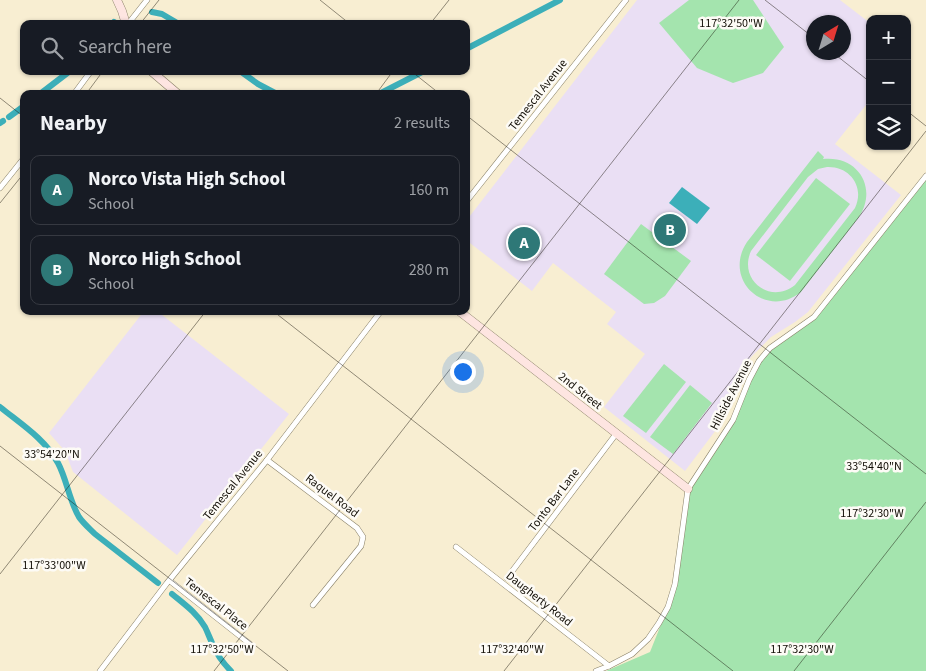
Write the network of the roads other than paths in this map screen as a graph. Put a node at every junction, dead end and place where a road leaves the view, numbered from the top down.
1 (117, 0) edge
2 (147, 0) edge
3 (626, 0) edge
4 (125, 20) edge
5 (130, 20) edge
6 (88, 75) edge
7 (156, 75) edge
8 (77, 90) edge
9 (173, 90) edge
10 (20, 163) edge
11 (926, 176) edge
12 (0, 188) edge
13 (470, 197) edge
14 (378, 315) edge
15 (464, 315) edge
16 (616, 434) junction
17 (267, 460) junction
18 (688, 489) junction
19 (456, 547) dead end
20 (507, 578) dead end
21 (170, 581) junction
22 (313, 605) dead end
23 (250, 644) dead end
24 (609, 666) junction
25 (100, 671) edge
26 (596, 671) edge

1 - 4 street
2 - 5 street
3 - 13 street, Temescal Avenue
6 - 8 street
7 - 9 street
10 - 12 street
11 - 18 street, Hillside Avenue
14 - 17 street, Temescal Avenue
15 - 16 street, 2nd Street
16 - 18 street, 2nd Street
16 - 20 street, Tonto Bar Lane
17 - 21 street, Temescal Avenue
17 - 22 street, Raquel Road
18 - 24 street, Hillside Avenue
19 - 24 street, Daugherty Road
21 - 23 street, Temescal Place
21 - 25 street, Temescal Avenue
24 - 26 street, Hillside Avenue

